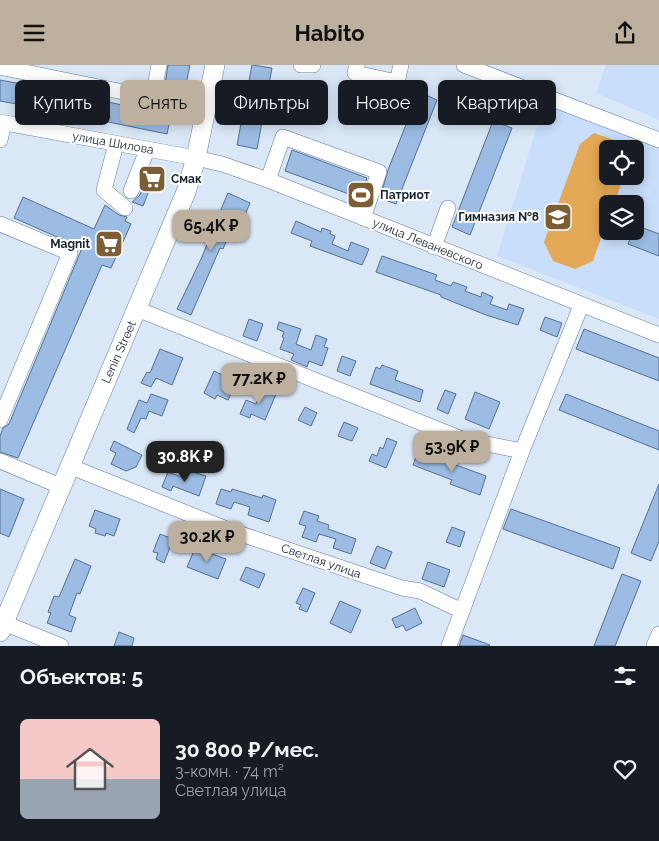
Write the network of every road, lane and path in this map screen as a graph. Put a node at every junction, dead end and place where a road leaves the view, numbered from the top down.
1 (158, 65) edge
2 (215, 65) edge
3 (301, 65) edge
4 (313, 65) edge
5 (357, 65) edge
6 (401, 65) edge
7 (464, 65) edge
8 (9, 67) edge
9 (155, 80) edge
10 (120, 90) edge
11 (207, 109) joint
12 (2, 123) edge
13 (0, 140) edge
14 (659, 140) edge
15 (116, 144) junction
16 (146, 150) junction
17 (196, 158) junction
18 (268, 180) junction
19 (131, 191) dead end
20 (125, 208) dead end
21 (448, 208) dead end
22 (363, 218) junction
23 (0, 224) edge
24 (434, 247) junction
25 (581, 306) junction
26 (137, 309) junction
27 (659, 335) edge
28 (0, 420) edge
29 (522, 451) junction
30 (0, 461) edge
31 (69, 466) junction
32 (60, 486) junction
33 (462, 611) junction
34 (2, 627) edge
35 (659, 634) edge
36 (61, 646) edge
37 (449, 646) edge
38 (654, 646) edge

1 - 9 street
2 - 11 main road, Lenin Street
3 - 4 street
5 - 6 street
7 - 14 street
8 - 10 street
11 - 17 main road, Lenin Street
12 - 13 street
12 - 15 street, улица Шилова
15 - 16 street, улица Шилова
15 - 20 street
16 - 17 street, улица Шилова
16 - 19 street
17 - 18 street, улица Леваневского
17 - 26 main road, Lenin Street
18 - 22 street, улица Леваневского
18 - 22 street
21 - 24 street
22 - 24 street, улица Леваневского
23 - 28 street
24 - 25 street, улица Леваневского
25 - 27 street, улица Леваневского
25 - 29 street
26 - 29 street
26 - 31 main road, Lenin Street
29 - 33 street
30 - 32 street
31 - 32 main road, Lenin Street
31 - 33 street, Светлая улица
32 - 34 main road, Lenin Street
33 - 37 street
34 - 36 street
35 - 38 street

